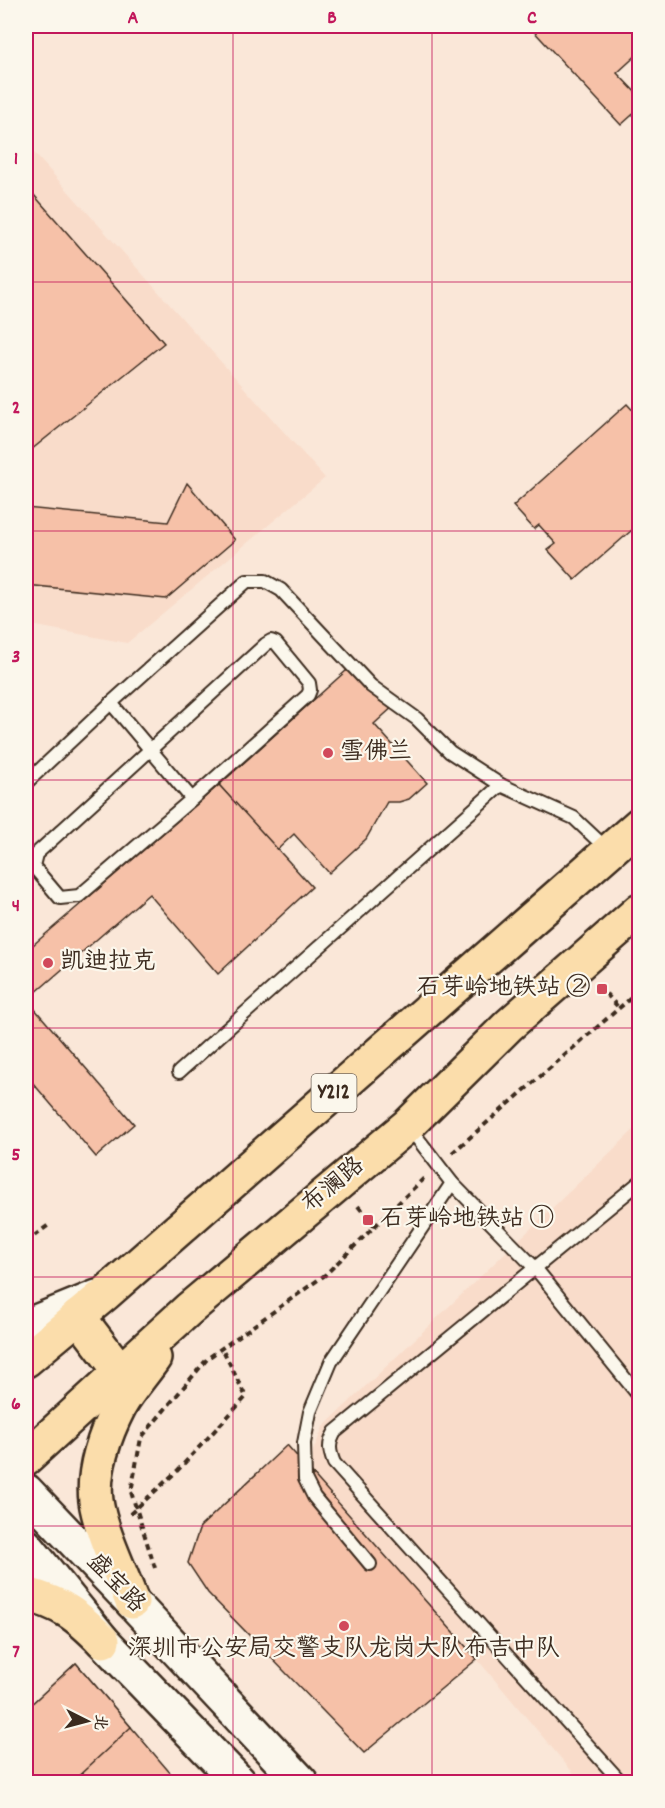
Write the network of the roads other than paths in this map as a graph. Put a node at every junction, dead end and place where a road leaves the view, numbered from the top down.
1 (111, 703) junction
2 (150, 750) junction
3 (26, 783) edge
4 (501, 785) junction
5 (192, 799) junction
6 (639, 824) edge
7 (609, 851) junction
8 (639, 910) edge
9 (179, 1072) dead end
10 (408, 1125) junction
11 (639, 1182) edge
12 (452, 1183) junction
13 (536, 1269) junction
14 (105, 1294) junction
15 (189, 1308) junction
16 (78, 1316) junction
17 (26, 1326) edge
18 (26, 1360) edge
19 (120, 1371) junction
20 (639, 1397) edge
21 (26, 1458) edge
22 (26, 1491) edge
23 (26, 1546) edge
24 (370, 1564) dead end
25 (26, 1594) edge
26 (132, 1602) junction
27 (103, 1641) junction
28 (239, 1782) edge
29 (301, 1782) edge
30 (621, 1782) edge

1 - 2 lane
1 - 3 lane
1 - 4 lane
2 - 5 lane
2 - 5 lane
2 - 5 lane
4 - 7 lane
4 - 9 lane
6 - 7 main road, Y212
7 - 14 main road, Y212
8 - 10 main road, 布澜路
10 - 12 lane
10 - 15 main road, 布澜路
11 - 13 lane
12 - 13 lane
12 - 24 lane
13 - 20 lane
13 - 30 lane
14 - 16 main road, Y212
14 - 17 main road
15 - 19 main road, 布澜路
15 - 26 main road
16 - 18 main road, Y212
16 - 19 main road
19 - 21 main road, 布澜路
22 - 26 main road, 盛宝路
23 - 27 main road, 盛宝路
25 - 27 main road
26 - 29 main road, 盛宝路
27 - 28 main road, 盛宝路

